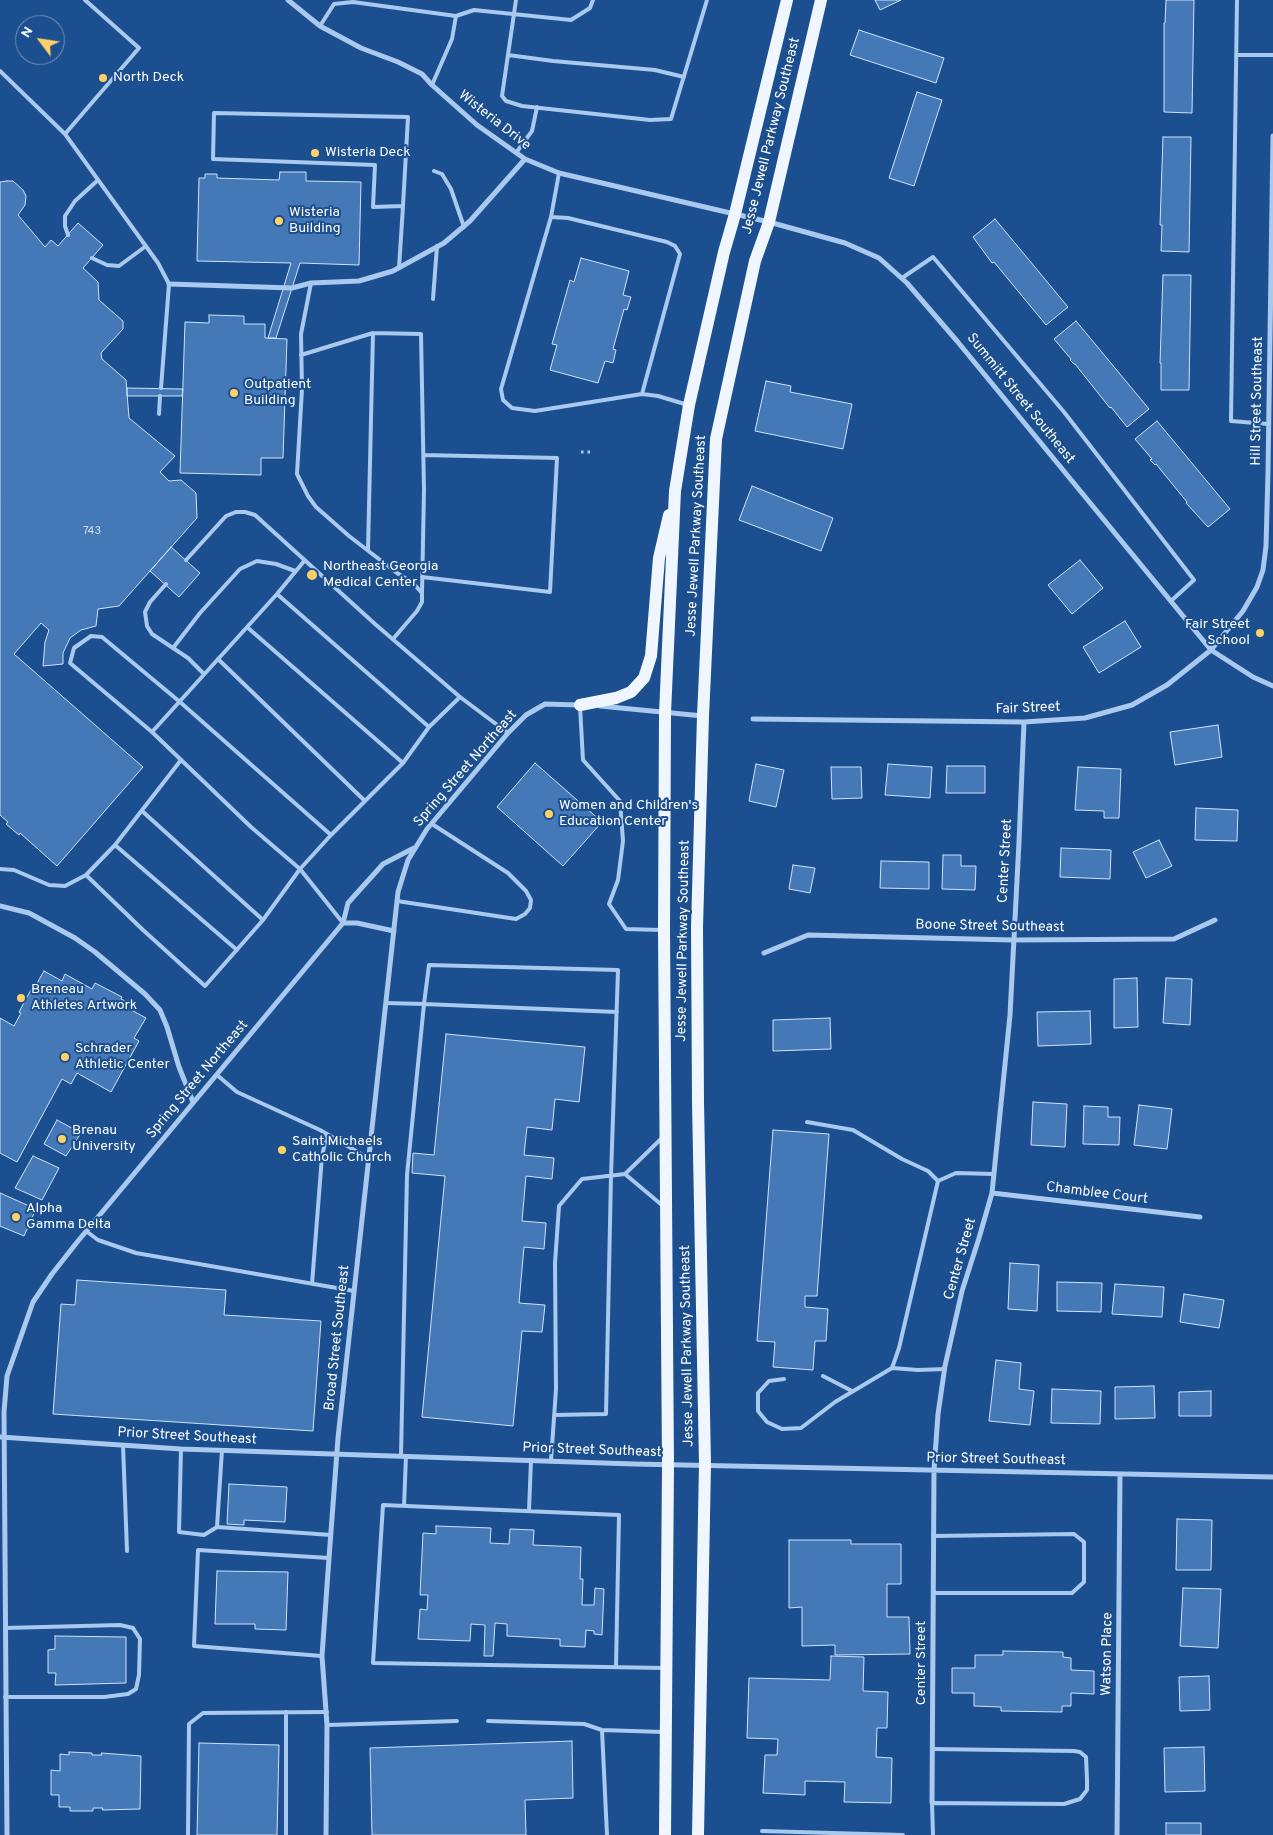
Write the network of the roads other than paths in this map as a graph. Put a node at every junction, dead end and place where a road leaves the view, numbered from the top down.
1 (85, 0) edge
2 (288, 0) edge
3 (516, 0) edge
4 (593, 0) edge
5 (707, 0) edge
6 (787, 0) edge
7 (821, 0) edge
8 (1238, 0) edge
9 (514, 14) junction
10 (456, 16) junction
11 (320, 26) junction
12 (508, 55) junction
13 (1237, 56) junction
14 (1273, 56) edge
15 (0, 71) edge
16 (684, 77) junction
17 (432, 85) junction
18 (537, 107) junction
19 (65, 134) junction
20 (1273, 136) edge
21 (1273, 152) edge
22 (516, 153) junction
23 (525, 160) junction
24 (434, 171) dead end
25 (559, 173) junction
26 (98, 180) junction
27 (403, 206) junction
28 (734, 214) junction
29 (551, 217) junction
30 (769, 222) junction
31 (464, 227) junction
32 (68, 235) dead end
33 (146, 246) junction
34 (437, 246) junction
35 (92, 258) dead end
36 (399, 268) junction
37 (902, 278) junction
38 (311, 283) junction
39 (170, 284) junction
40 (433, 299) dead end
41 (373, 333) junction
42 (302, 355) junction
43 (161, 388) dead end
44 (642, 394) junction
45 (160, 396) dead end
46 (689, 405) junction
47 (160, 414) dead end
48 (1268, 424) junction
49 (424, 455) junction
50 (1270, 460) edge
51 (675, 491) junction
52 (368, 550) junction
53 (186, 560) dead end
54 (305, 560) junction
55 (295, 571) junction
56 (422, 577) junction
57 (166, 584) dead end
58 (422, 593) junction
59 (277, 594) junction
60 (1171, 601) junction
61 (247, 627) junction
62 (393, 639) junction
63 (173, 648) junction
64 (1211, 650) junction
65 (218, 659) junction
66 (204, 674) junction
67 (1273, 686) edge
68 (460, 697) junction
69 (180, 702) junction
70 (580, 705) junction
71 (665, 713) junction
72 (704, 716) junction
73 (753, 719) dead end
74 (1024, 722) junction
75 (429, 728) junction
76 (152, 732) junction
77 (508, 733) junction
78 (181, 760) junction
79 (404, 763) junction
80 (365, 801) junction
81 (142, 811) junction
82 (432, 824) junction
83 (331, 834) junction
84 (115, 845) junction
85 (414, 848) junction
86 (0, 869) edge
87 (300, 869) junction
88 (86, 875) junction
89 (397, 901) junction
90 (0, 906) edge
91 (263, 920) junction
92 (1215, 920) dead end
93 (343, 923) junction
94 (664, 930) junction
95 (394, 931) junction
96 (1013, 940) junction
97 (237, 950) junction
98 (764, 953) dead end
99 (386, 1003) junction
100 (424, 1004) junction
101 (617, 1012) junction
102 (217, 1075) junction
103 (193, 1102) junction
104 (807, 1122) dead end
105 (327, 1134) junction
106 (665, 1134) junction
107 (368, 1158) junction
108 (625, 1174) junction
109 (994, 1174) junction
110 (611, 1176) junction
111 (938, 1181) junction
112 (992, 1192) junction
113 (666, 1208) junction
114 (1200, 1218) dead end
115 (86, 1231) junction
116 (312, 1284) junction
117 (354, 1291) junction
118 (892, 1368) junction
119 (945, 1369) junction
120 (823, 1376) dead end
121 (784, 1379) dead end
122 (852, 1392) junction
123 (554, 1415) junction
124 (2, 1437) edge
125 (123, 1445) junction
126 (181, 1449) junction
127 (222, 1450) junction
128 (337, 1454) junction
129 (404, 1456) junction
130 (531, 1460) junction
131 (551, 1461) junction
132 (706, 1464) junction
133 (668, 1465) junction
134 (934, 1470) junction
135 (1120, 1474) junction
136 (1273, 1477) edge
137 (404, 1506) junction
138 (529, 1511) junction
139 (217, 1527) junction
140 (330, 1535) junction
141 (933, 1536) junction
142 (127, 1552) dead end
143 (329, 1558) junction
144 (933, 1593) junction
145 (5, 1628) junction
146 (322, 1656) junction
147 (616, 1667) junction
148 (666, 1668) junction
149 (5, 1697) junction
150 (286, 1712) junction
151 (326, 1712) junction
152 (457, 1720) dead end
153 (488, 1721) dead end
154 (327, 1725) junction
155 (602, 1730) junction
156 (666, 1732) junction
157 (932, 1749) junction
158 (932, 1803) junction
159 (762, 1832) dead end
160 (7, 1835) edge
161 (188, 1835) edge
162 (286, 1835) edge
163 (326, 1835) edge
164 (607, 1835) edge
165 (665, 1835) edge
166 (698, 1835) edge
167 (903, 1835) edge
168 (933, 1835) edge
169 (1117, 1835) edge

1 - 19 lane
2 - 11 street, Wisteria Drive
3 - 9 lane
4 - 9 lane
5 - 16 lane
6 - 28 main road, Jesse Jewell Parkway Southeast
7 - 30 main road, Jesse Jewell Parkway Southeast
8 - 13 lane
9 - 10 lane
9 - 12 lane
10 - 11 lane
10 - 17 lane
11 - 17 street, Wisteria Drive
12 - 16 lane
12 - 18 lane
13 - 14 lane
13 - 48 lane
15 - 19 lane
16 - 18 lane
17 - 22 street, Wisteria Drive
18 - 22 lane
19 - 26 lane
20 - 21 street, Hill Street Southeast
21 - 48 street, Hill Street Southeast
22 - 23 street, Wisteria Drive
23 - 25 street, Wisteria Drive
23 - 31 street
24 - 31 lane
25 - 28 street, Wisteria Drive
25 - 29 lane
26 - 32 lane
26 - 33 lane
27 - 27 lane
27 - 36 lane
28 - 30 street, Wisteria Drive
28 - 46 main road, Jesse Jewell Parkway Southeast
29 - 44 lane
29 - 44 lane
30 - 37 street, Summitt Street Southeast
30 - 72 main road, Jesse Jewell Parkway Southeast
31 - 34 street
33 - 35 lane
33 - 39 lane
34 - 36 street
34 - 40 lane
36 - 38 street
37 - 60 street, Summitt Street Southeast
37 - 60 lane
38 - 39 street
38 - 42 lane
39 - 43 lane
41 - 42 lane
41 - 49 lane
41 - 52 lane
42 - 52 lane
44 - 46 lane
45 - 47 lane
46 - 51 main road, Jesse Jewell Parkway Southeast
48 - 50 street, Hill Street Southeast
49 - 56 lane
49 - 56 lane
50 - 64 street, Hill Street Southeast
51 - 70 main road
51 - 71 main road, Jesse Jewell Parkway Southeast
52 - 58 lane
53 - 54 lane
54 - 55 lane
54 - 62 lane
55 - 59 lane
55 - 63 lane
56 - 58 lane
57 - 63 lane
58 - 62 lane
59 - 61 lane
59 - 75 lane
60 - 64 street, Summitt Street Southeast
61 - 65 lane
61 - 79 lane
62 - 68 lane
63 - 66 lane
64 - 67 street
64 - 74 street, Fair Street
65 - 66 lane
65 - 80 lane
66 - 69 lane
68 - 75 lane
68 - 77 lane
69 - 76 lane
69 - 76 lane
69 - 83 lane
70 - 71 street, Spring Street Northeast
70 - 77 street, Spring Street Northeast
70 - 94 lane
71 - 72 street, Spring Street Northeast
71 - 94 main road, Jesse Jewell Parkway Southeast
72 - 132 main road, Jesse Jewell Parkway Southeast
73 - 74 street, Fair Street
74 - 96 street, Center Street
75 - 79 lane
76 - 78 lane
77 - 82 street, Spring Street Northeast
78 - 81 lane
78 - 87 lane
79 - 80 lane
80 - 83 lane
81 - 84 lane
81 - 91 lane
82 - 85 street, Spring Street Northeast
82 - 89 lane
83 - 87 lane
84 - 88 lane
84 - 97 lane
85 - 89 street, Broad Street Southeast
85 - 93 street, Spring Street Northeast
86 - 88 lane
87 - 91 lane
87 - 93 lane
88 - 97 lane
89 - 95 street, Broad Street Southeast
90 - 103 street
91 - 97 lane
92 - 96 street, Boone Street Southeast
93 - 95 street
93 - 102 street, Spring Street Northeast
94 - 106 main road, Jesse Jewell Parkway Southeast
95 - 99 street, Broad Street Southeast
96 - 98 street, Boone Street Southeast
96 - 109 street, Center Street
99 - 100 lane
99 - 107 street, Broad Street Southeast
100 - 101 lane
100 - 101 lane
100 - 129 lane
101 - 110 lane
102 - 103 street, Spring Street Northeast
102 - 105 lane
103 - 115 street, Spring Street Northeast
104 - 111 lane
105 - 107 lane
105 - 116 lane
106 - 108 lane
106 - 113 main road, Jesse Jewell Parkway Southeast
107 - 117 street, Broad Street Southeast
108 - 110 lane
108 - 113 lane
109 - 111 lane
109 - 112 street, Center Street
110 - 123 lane
110 - 123 lane
111 - 118 lane
112 - 114 street, Chamblee Court
112 - 119 street, Center Street
113 - 133 main road, Jesse Jewell Parkway Southeast
115 - 116 lane
115 - 124 street, Spring Street Northeast
116 - 117 lane
117 - 128 street, Broad Street Southeast
118 - 119 lane
118 - 122 lane
119 - 134 street, Center Street
120 - 122 lane
121 - 122 lane
123 - 131 lane
124 - 125 street, Prior Street Southeast
124 - 145 street, Spring Street Northeast
125 - 126 street, Prior Street Southeast
125 - 142 lane
126 - 127 street, Prior Street Southeast
126 - 139 lane
127 - 128 street, Prior Street Southeast
127 - 139 lane
128 - 129 street, Prior Street Southeast
128 - 140 street, Broad Street Southeast
129 - 130 street, Prior Street Southeast
129 - 137 lane
130 - 131 street, Prior Street Southeast
130 - 138 lane
131 - 133 street, Prior Street Southeast
132 - 133 street, Prior Street Southeast
132 - 134 street, Prior Street Southeast
132 - 166 main road, Jesse Jewell Parkway Southeast
133 - 148 main road, Jesse Jewell Parkway Southeast
134 - 135 street, Prior Street Southeast
134 - 141 street, Center Street
135 - 136 street, Prior Street Southeast
135 - 169 street, Watson Place
137 - 138 lane
137 - 147 lane
138 - 147 lane
139 - 140 lane
140 - 143 street, Broad Street Southeast
141 - 144 street, Center Street
141 - 144 lane
143 - 146 street, Broad Street Southeast
143 - 146 lane
144 - 157 street, Center Street
145 - 149 street, Spring Street Northeast
145 - 149 lane
146 - 151 street, Broad Street Southeast
147 - 148 lane
148 - 156 main road, Jesse Jewell Parkway Southeast
149 - 160 street, Spring Street Northeast
150 - 151 lane
150 - 161 lane
150 - 162 lane
151 - 154 street, Broad Street Southeast
152 - 154 lane
153 - 155 lane
154 - 163 street, Broad Street Southeast
155 - 156 lane
155 - 164 lane
156 - 165 main road, Jesse Jewell Parkway Southeast
157 - 158 street, Center Street
157 - 158 lane
158 - 168 lane
159 - 167 lane

